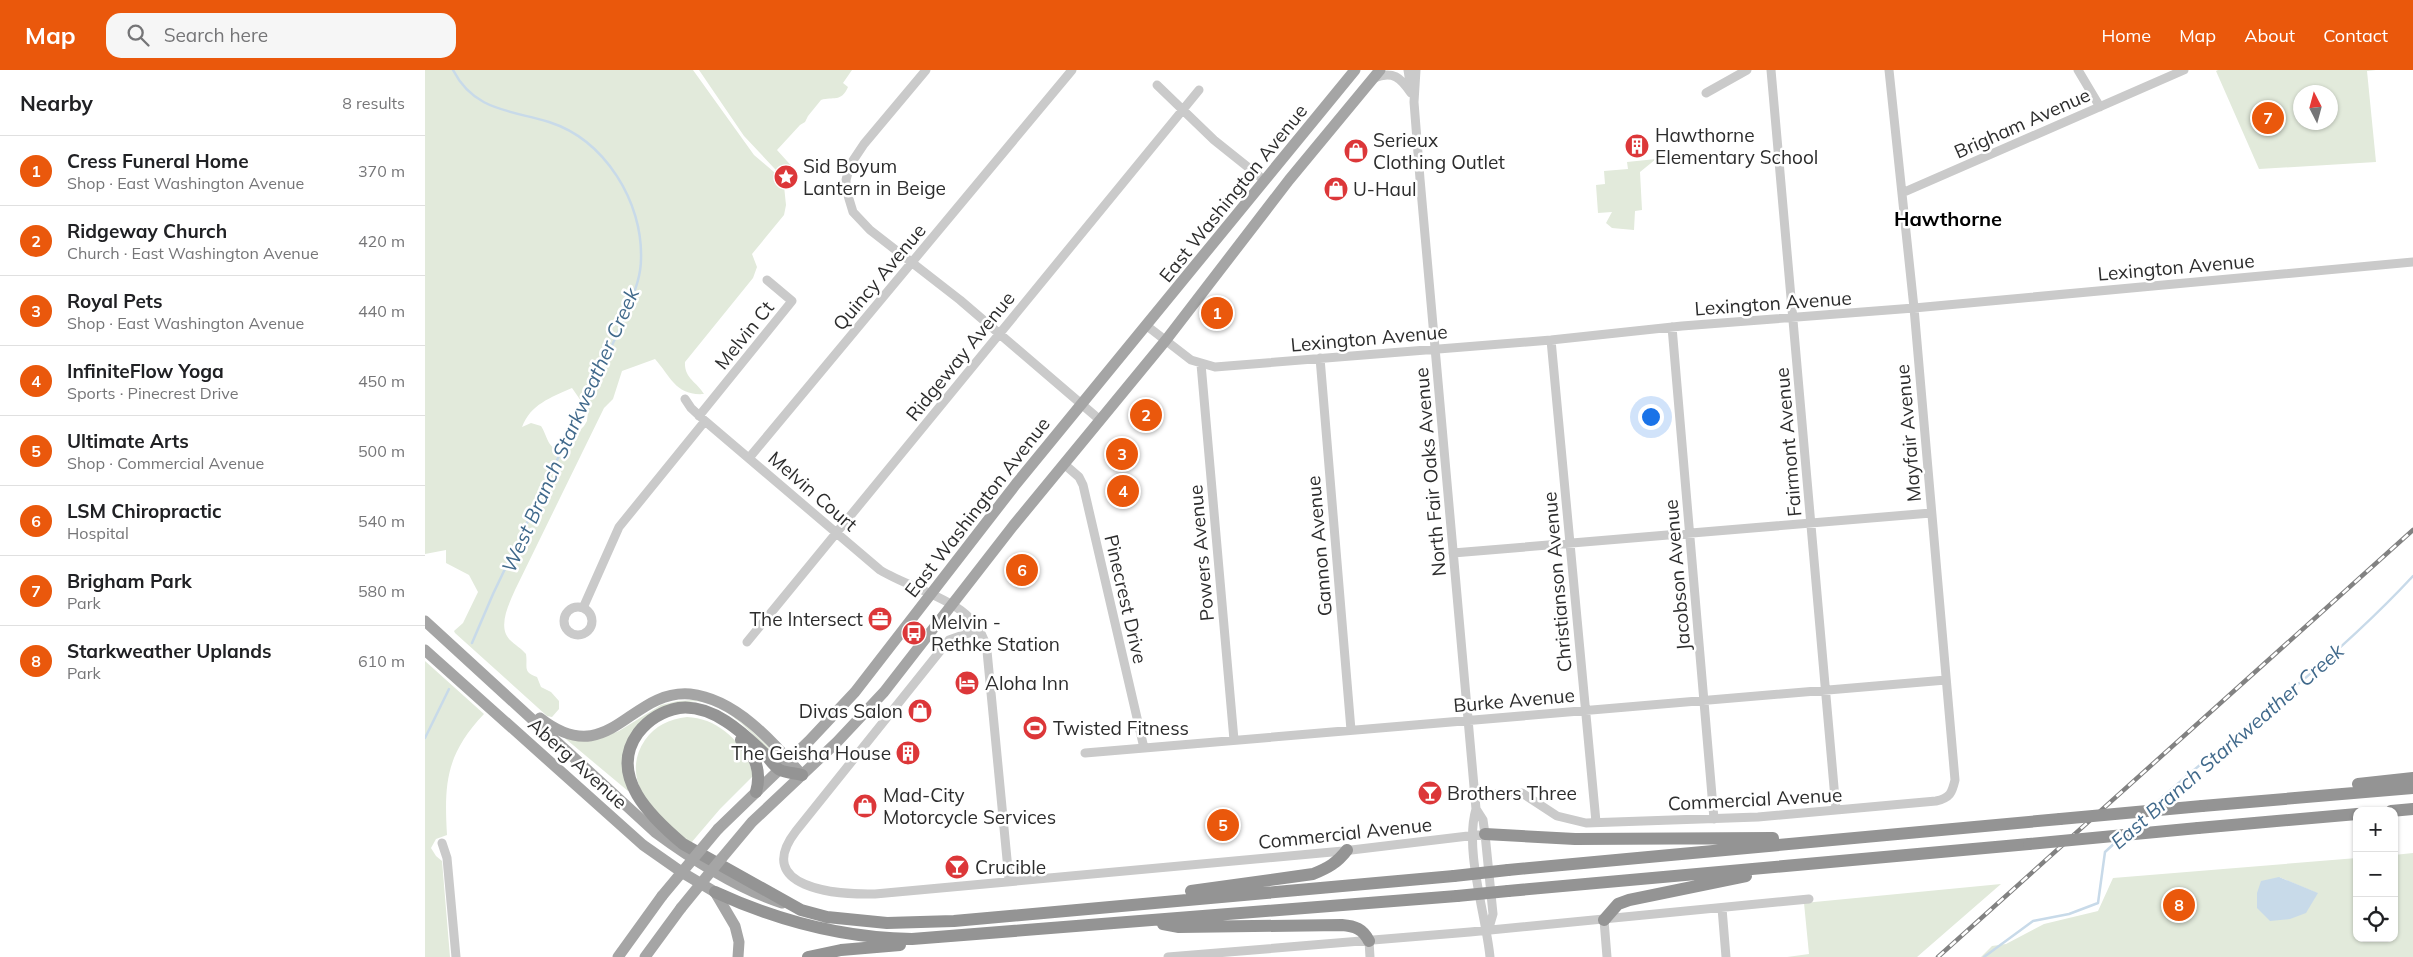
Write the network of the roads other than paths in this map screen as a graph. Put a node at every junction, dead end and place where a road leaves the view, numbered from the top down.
1 (926, 70) edge
2 (1072, 70) edge
3 (1355, 70) edge
4 (1380, 70) edge
5 (1408, 70) edge
6 (1416, 70) edge
7 (1747, 70) edge
8 (1771, 70) edge
9 (1889, 70) edge
10 (2078, 70) edge
11 (2184, 70) edge
12 (1372, 80) junction
13 (1157, 85) dead end
14 (1199, 90) dead end
15 (1706, 93) dead end
16 (1413, 98) junction
17 (2100, 106) junction
18 (1183, 110) junction
19 (1264, 180) junction
20 (1901, 194) junction
21 (2413, 262) edge
22 (911, 263) junction
23 (767, 280) dead end
24 (1913, 308) junction
25 (1793, 318) junction
26 (1147, 326) junction
27 (1672, 327) junction
28 (998, 335) junction
29 (1166, 340) junction
30 (1551, 340) junction
31 (1435, 349) junction
32 (1321, 358) junction
33 (1201, 364) junction
34 (685, 399) dead end
35 (1081, 404) junction
36 (702, 418) junction
37 (1100, 420) junction
38 (749, 458) junction
39 (1064, 464) junction
40 (1931, 513) junction
41 (1811, 523) junction
42 (836, 533) junction
43 (1689, 533) junction
44 (1570, 543) junction
45 (1453, 553) junction
46 (930, 594) junction
47 (952, 604) junction
48 (583, 608) dead end
49 (425, 621) edge
50 (979, 629) junction
51 (747, 642) dead end
52 (425, 650) edge
53 (485, 675) junction
54 (1946, 680) junction
55 (1826, 690) junction
56 (1704, 701) junction
57 (1585, 711) junction
58 (1468, 720) junction
59 (728, 725) junction
60 (1351, 730) junction
61 (1234, 740) junction
62 (1144, 748) junction
63 (1085, 753) dead end
64 (789, 760) junction
65 (779, 770) junction
66 (802, 775) junction
67 (2413, 778) edge
68 (2413, 788) edge
69 (756, 792) junction
70 (1952, 793) joint
71 (1475, 795) junction
72 (2298, 798) junction
73 (2413, 809) edge
74 (1476, 810) junction
75 (1836, 810) junction
76 (2398, 810) edge
77 (2353, 814) edge
78 (2413, 816) edge
79 (2398, 818) edge
80 (1714, 819) junction
81 (2353, 821) edge
82 (1596, 822) junction
83 (2231, 825) junction
84 (1479, 835) junction
85 (1860, 838) junction
86 (442, 843) dead end
87 (1347, 850) junction
88 (1811, 864) junction
89 (1009, 880) junction
90 (715, 892) junction
91 (1809, 899) dead end
92 (1722, 908) junction
93 (801, 910) junction
94 (1020, 915) junction
95 (1604, 920) junction
96 (1151, 921) junction
97 (1488, 931) junction
98 (939, 938) junction
99 (1369, 941) junction
100 (1254, 954) edge
101 (648, 955) edge
102 (457, 957) edge
103 (618, 957) edge
104 (738, 957) edge
105 (808, 957) edge
106 (1168, 957) edge
107 (1370, 957) edge
108 (1490, 957) edge
109 (1607, 957) edge
110 (1726, 957) edge

1 - 22 street
2 - 22 street, Quincy Avenue
3 - 19 main road, East Washington Avenue
4 - 12 main road, East Washington Avenue
5 - 16 street, North Fair Oaks Avenue
6 - 16 street, North Fair Oaks Avenue
7 - 15 street
8 - 25 street, Fairmont Avenue
9 - 20 street, Mayfair Avenue
10 - 17 street
11 - 17 street, Brigham Avenue
12 - 16 street
12 - 29 main road, East Washington Avenue
13 - 18 street
14 - 18 street, Ridgeway Avenue
16 - 31 street, North Fair Oaks Avenue
17 - 20 street, Brigham Avenue
18 - 19 street
18 - 28 street, Ridgeway Avenue
19 - 26 main road, East Washington Avenue
20 - 24 street, Mayfair Avenue
21 - 24 street, Lexington Avenue
22 - 28 street
22 - 38 street, Quincy Avenue
23 - 36 street, Melvin Ct
24 - 25 street, Lexington Avenue
24 - 40 street, Mayfair Avenue
25 - 27 street, Lexington Avenue
25 - 41 street, Fairmont Avenue
26 - 29 street, Lexington Avenue
26 - 35 main road, East Washington Avenue
27 - 30 street, Lexington Avenue
27 - 43 street, Jacobson Avenue
28 - 35 street
28 - 42 street, Ridgeway Avenue
29 - 33 street, Lexington Avenue
29 - 37 main road, East Washington Avenue
30 - 31 street, Lexington Avenue
30 - 44 street, Christianson Avenue
31 - 32 street, Lexington Avenue
31 - 45 street, North Fair Oaks Avenue
32 - 33 street, Lexington Avenue
32 - 60 street, Gannon Avenue
33 - 61 street, Powers Avenue
34 - 36 street, Melvin Court
35 - 37 street
35 - 46 main road, East Washington Avenue
36 - 38 street, Melvin Court
36 - 48 street
37 - 39 main road, East Washington Avenue
38 - 42 street, Melvin Court
39 - 47 main road, East Washington Avenue
39 - 62 street, Pinecrest Drive
40 - 41 street
40 - 54 street, Mayfair Avenue
41 - 43 street
41 - 55 street, Fairmont Avenue
42 - 46 street, Melvin Court
42 - 51 street, Ridgeway Avenue
43 - 44 street
43 - 56 street, Jacobson Avenue
44 - 45 street
44 - 57 street, Christianson Avenue
45 - 58 street, North Fair Oaks Avenue
46 - 47 street, Melvin Court
46 - 64 main road, East Washington Avenue
47 - 50 street, Melvin Court
47 - 66 main road, East Washington Avenue
49 - 53 main road, Aberg Avenue
50 - 89 street
50 - 89 street, Commercial Avenue
52 - 90 main road, Aberg Avenue
53 - 64 main road
53 - 93 main road, Aberg Avenue
54 - 55 street, Burke Avenue
54 - 70 street, Mayfair Avenue
55 - 56 street, Burke Avenue
55 - 75 street, Fairmont Avenue
56 - 57 street, Burke Avenue
56 - 80 street, Jacobson Avenue
57 - 58 street, Burke Avenue
57 - 82 street, Christianson Avenue
58 - 60 street, Burke Avenue
58 - 71 street, North Fair Oaks Avenue
59 - 65 highway
59 - 69 highway
59 - 93 highway
60 - 61 street, Burke Avenue
61 - 62 street, Burke Avenue
62 - 63 street, Burke Avenue
64 - 65 main road, East Washington Avenue
64 - 66 main road
65 - 66 highway
65 - 69 main road, East Washington Avenue
66 - 101 main road, East Washington Avenue, bridge
67 - 72 highway
68 - 72 highway
69 - 103 main road, East Washington Avenue, bridge
70 - 75 street, Commercial Avenue
71 - 74 street, North Fair Oaks Avenue
71 - 82 street, Commercial Avenue
72 - 85 highway, bridge
73 - 76 highway
74 - 84 street, North Fair Oaks Avenue
74 - 84 street, North Fair Oaks Avenue
75 - 80 street, Commercial Avenue
77 - 83 highway
78 - 79 highway
80 - 82 street, Commercial Avenue
81 - 83 highway
83 - 88 highway, bridge
84 - 85 highway
84 - 87 street, Commercial Avenue
84 - 97 street, North Fair Oaks Avenue
84 - 97 street, North Fair Oaks Avenue
85 - 94 highway, bridge
86 - 102 street
87 - 89 street, Commercial Avenue
87 - 94 highway
88 - 95 highway
88 - 96 highway, bridge
90 - 98 highway
90 - 104 main road
91 - 92 street
92 - 95 street
92 - 110 street
93 - 94 highway
95 - 97 street
95 - 109 street
96 - 98 highway
96 - 99 highway
97 - 99 street
97 - 108 street, North Fair Oaks Avenue
98 - 105 highway
99 - 100 street
99 - 107 street
100 - 106 street

